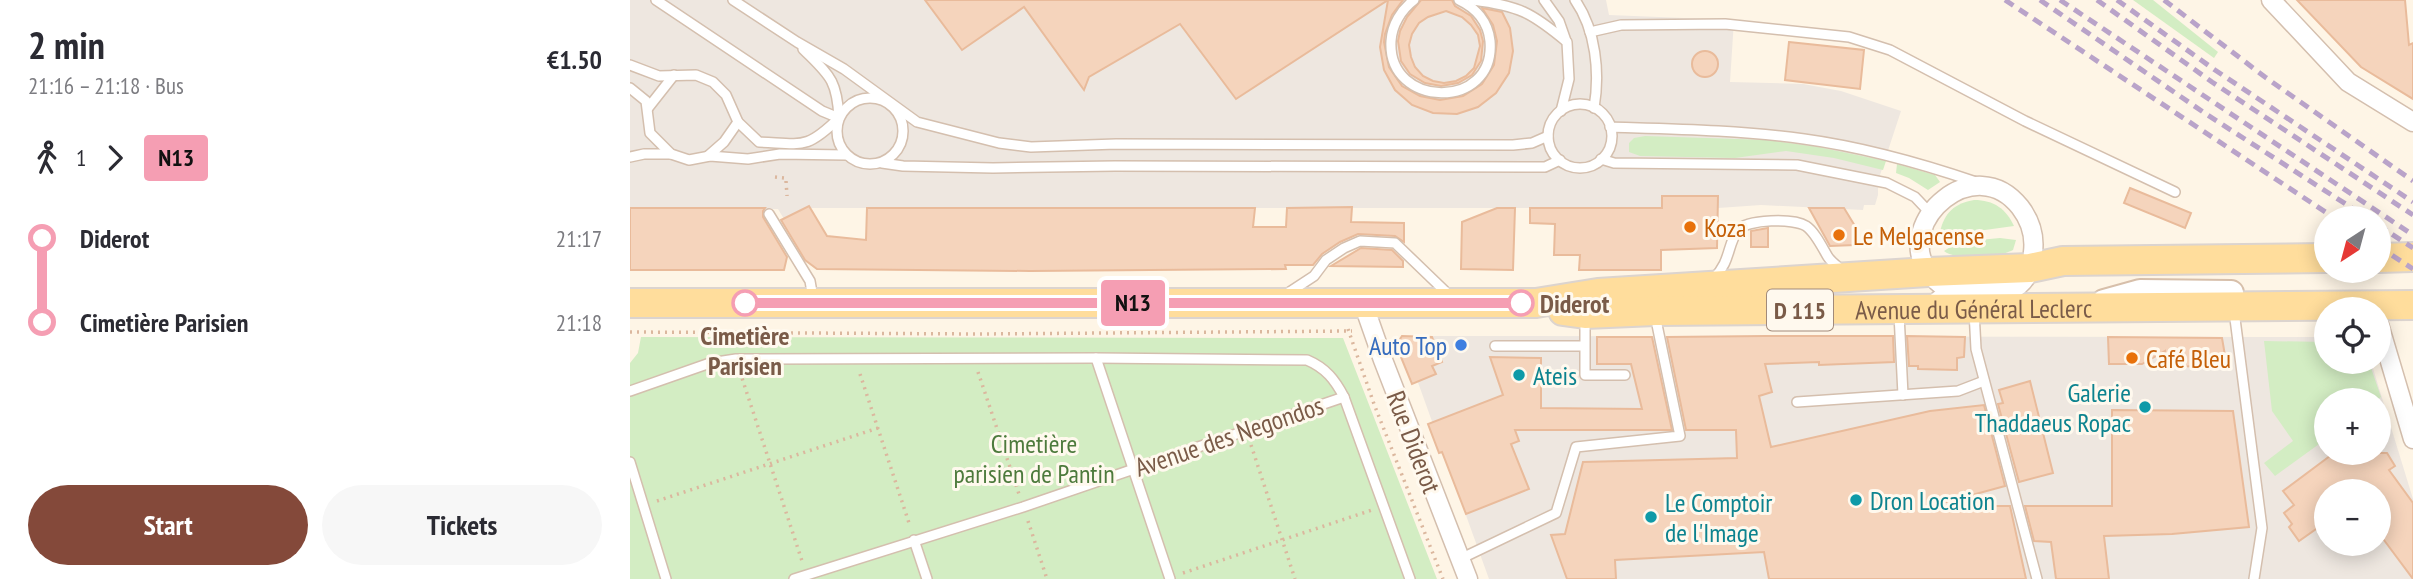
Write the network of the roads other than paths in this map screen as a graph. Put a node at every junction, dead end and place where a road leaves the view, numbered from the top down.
1 (656, 0) edge
2 (733, 0) edge
3 (1414, 0) edge
4 (1459, 0) edge
5 (1473, 0) edge
6 (1544, 0) edge
7 (1576, 0) edge
8 (2271, 0) edge
9 (1590, 33) junction
10 (1567, 42) junction
11 (797, 43) junction
12 (630, 65) edge
13 (674, 75) junction
14 (630, 88) edge
15 (888, 103) junction
16 (648, 108) junction
17 (1594, 108) junction
18 (1561, 111) junction
19 (839, 118) junction
20 (738, 122) junction
21 (2413, 122) edge
22 (1610, 127) junction
23 (1548, 136) junction
24 (671, 154) junction
25 (846, 155) junction
26 (708, 156) junction
27 (630, 157) edge
28 (1601, 159) junction
29 (1560, 160) junction
30 (882, 163) junction
31 (1987, 186) junction
32 (2175, 192) dead end
33 (769, 214) dead end
34 (1931, 214) junction
35 (2413, 257) edge
36 (2314, 258) edge
37 (2391, 258) edge
38 (2030, 268) junction
39 (1928, 272) junction
40 (1850, 278) junction
41 (1706, 288) junction
42 (1950, 291) junction
43 (2413, 296) edge
44 (630, 303) edge
45 (814, 303) junction
46 (1273, 303) junction
47 (1457, 303) junction
48 (1536, 303) junction
49 (2391, 303) edge
50 (2314, 304) edge
51 (2413, 305) edge
52 (2234, 306) junction
53 (2314, 307) edge
54 (2391, 307) edge
55 (1899, 309) junction
56 (1928, 309) junction
57 (1974, 309) junction
58 (2080, 309) junction
59 (1655, 311) junction
60 (1585, 314) junction
61 (1353, 317) junction
62 (1495, 345) dead end
63 (1584, 346) junction
64 (1096, 358) junction
65 (2391, 359) edge
66 (1625, 375) dead end
67 (1984, 381) junction
68 (630, 391) edge
69 (1903, 395) junction
70 (1345, 397) junction
71 (1797, 402) dead end
72 (2413, 439) edge
73 (630, 462) edge
74 (1132, 468) junction
75 (914, 540) junction
76 (1460, 559) junction
77 (1169, 578) edge
78 (666, 579) edge
79 (794, 579) edge
80 (927, 579) edge
81 (1410, 579) edge
82 (1468, 579) edge
83 (2037, 579) edge
84 (2254, 579) edge

1 - 19 lane
2 - 11 lane
3 - 4 lane
5 - 10 lane
6 - 10 lane
7 - 9 lane
8 - 21 street
9 - 17 lane
9 - 32 lane
10 - 18 lane
11 - 15 lane
11 - 19 lane
12 - 13 lane
13 - 16 lane
13 - 20 lane
14 - 16 lane
15 - 19 lane
15 - 23 lane
15 - 30 lane
16 - 24 lane
17 - 18 lane
17 - 22 lane
18 - 23 lane
19 - 20 lane
19 - 25 lane
20 - 26 lane
22 - 28 lane
22 - 31 lane
23 - 29 lane
24 - 26 lane
24 - 27 lane
25 - 26 lane
25 - 30 lane
28 - 29 lane
28 - 34 lane
29 - 30 lane
31 - 34 street
31 - 38 street
33 - 45 lane
34 - 39 street
35 - 37 main road
36 - 38 main road, Avenue du Général Leclerc / D 115
38 - 39 main road, Avenue du Général Leclerc / D 115
38 - 42 street
39 - 40 main road, Avenue du Général Leclerc / D 115
39 - 42 street
40 - 41 main road, Avenue du Général Leclerc / D 115
40 - 41 lane
41 - 48 main road, Avenue du Général Leclerc / D 115
42 - 56 street
42 - 57 street
43 - 49 main road
44 - 45 main road, Avenue du Général Leclerc / D 115
45 - 46 main road, Avenue du Général Leclerc / D 115
46 - 47 lane
46 - 61 main road, Avenue du Général Leclerc / D 115
47 - 48 main road, Avenue du Général Leclerc / D 115
47 - 61 main road, Avenue du Général Leclerc / D 115
48 - 60 main road, Avenue du Général Leclerc / D 115
50 - 58 main road
51 - 54 main road, Avenue du Général Leclerc / D 115
52 - 53 main road, Avenue du Général Leclerc / D 115
52 - 58 main road, Avenue du Général Leclerc / D 115
52 - 84 lane
55 - 56 main road, Avenue du Général Leclerc / D 115
55 - 59 main road, Avenue du Général Leclerc / D 115
55 - 69 lane
56 - 57 main road, Avenue du Général Leclerc / D 115
57 - 58 main road, Avenue du Général Leclerc / D 115
57 - 67 lane
59 - 60 main road, Avenue du Général Leclerc / D 115
59 - 76 lane
60 - 63 lane
61 - 76 street, Rue Diderot
62 - 63 lane
63 - 66 lane
64 - 68 lane
64 - 70 lane
64 - 74 lane
65 - 72 street
67 - 69 lane
67 - 83 lane
69 - 71 lane
70 - 74 lane, Avenue des Negondos
70 - 81 lane
73 - 78 lane
74 - 75 lane, Avenue des Negondos
74 - 77 lane
75 - 79 lane, Avenue des Negondos
75 - 80 lane
76 - 82 street, Rue Diderot

